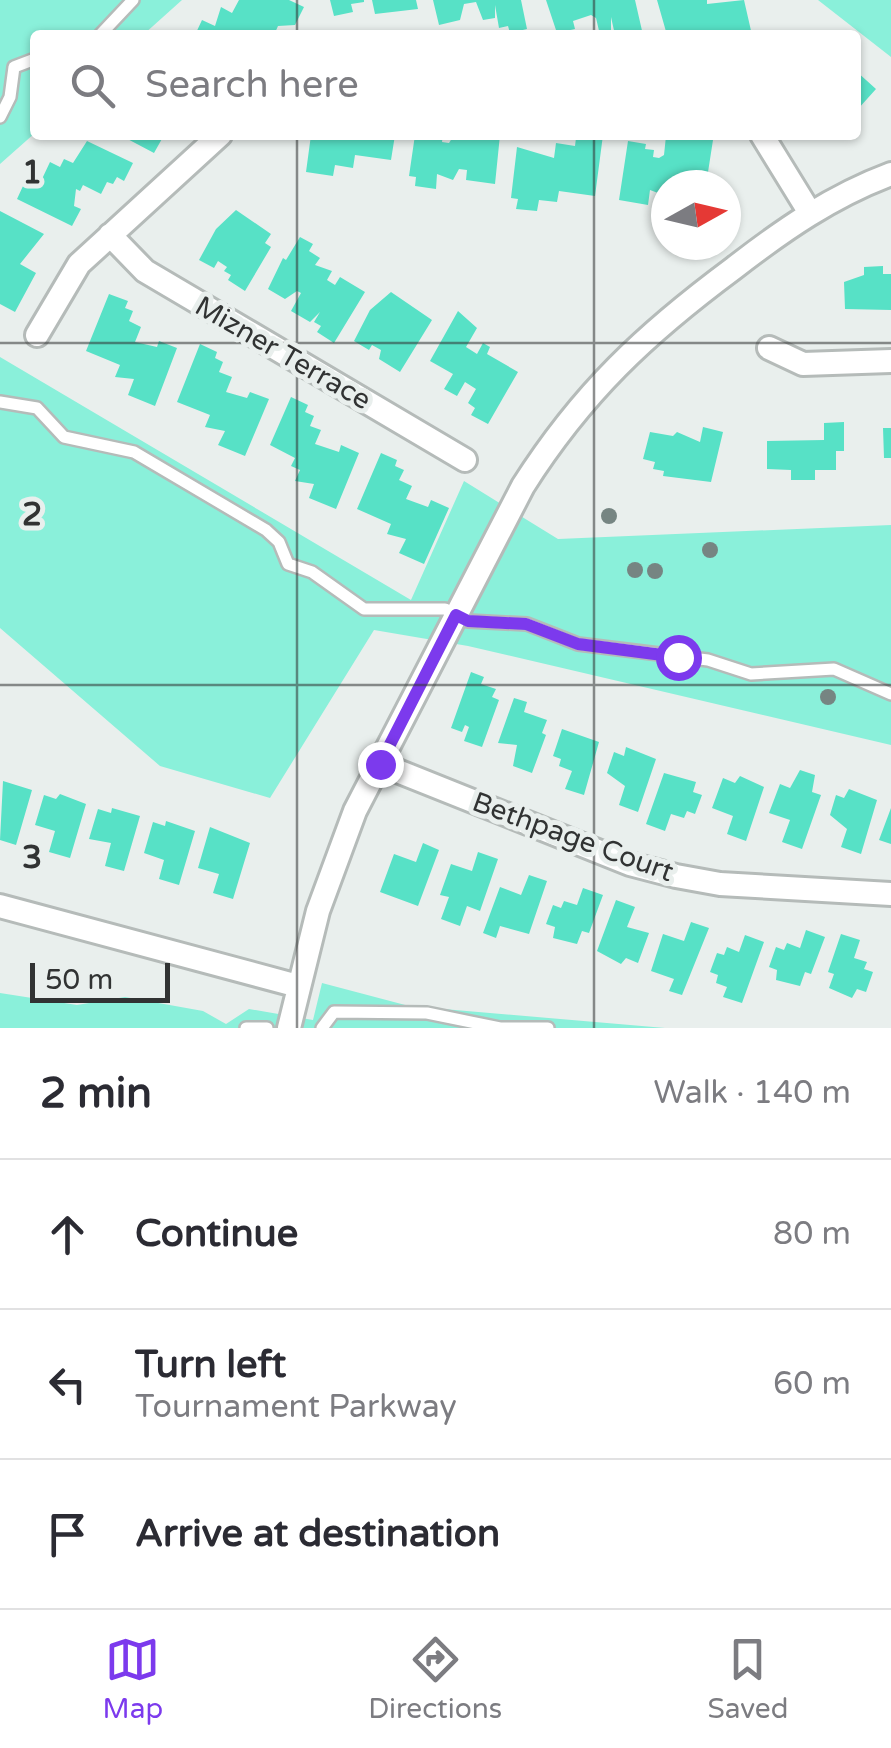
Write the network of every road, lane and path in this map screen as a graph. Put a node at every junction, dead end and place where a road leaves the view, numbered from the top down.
1 (133, 0) edge
2 (105, 30) edge
3 (30, 61) edge
4 (2, 110) edge
5 (214, 140) edge
6 (765, 140) edge
7 (891, 174) edge
8 (810, 213) junction
9 (110, 234) junction
10 (38, 335) dead end
11 (769, 348) dead end
12 (891, 362) edge
13 (0, 402) edge
14 (465, 460) dead end
15 (456, 615) junction
16 (891, 694) edge
17 (380, 764) junction
18 (891, 894) edge
19 (0, 906) edge
20 (298, 986) junction
21 (246, 1028) edge
22 (267, 1028) edge
23 (288, 1028) edge
24 (322, 1028) edge
25 (548, 1028) edge

1 - 2 lane
3 - 4 lane
5 - 9 street
6 - 8 street
7 - 8 street
8 - 15 street
9 - 10 street
9 - 14 street, Mizner Terrace
11 - 12 street
13 - 15 lane
15 - 16 lane
15 - 17 street
17 - 18 street, Bethpage Court
17 - 20 street
19 - 20 street
20 - 23 street
21 - 22 lane
24 - 25 lane

